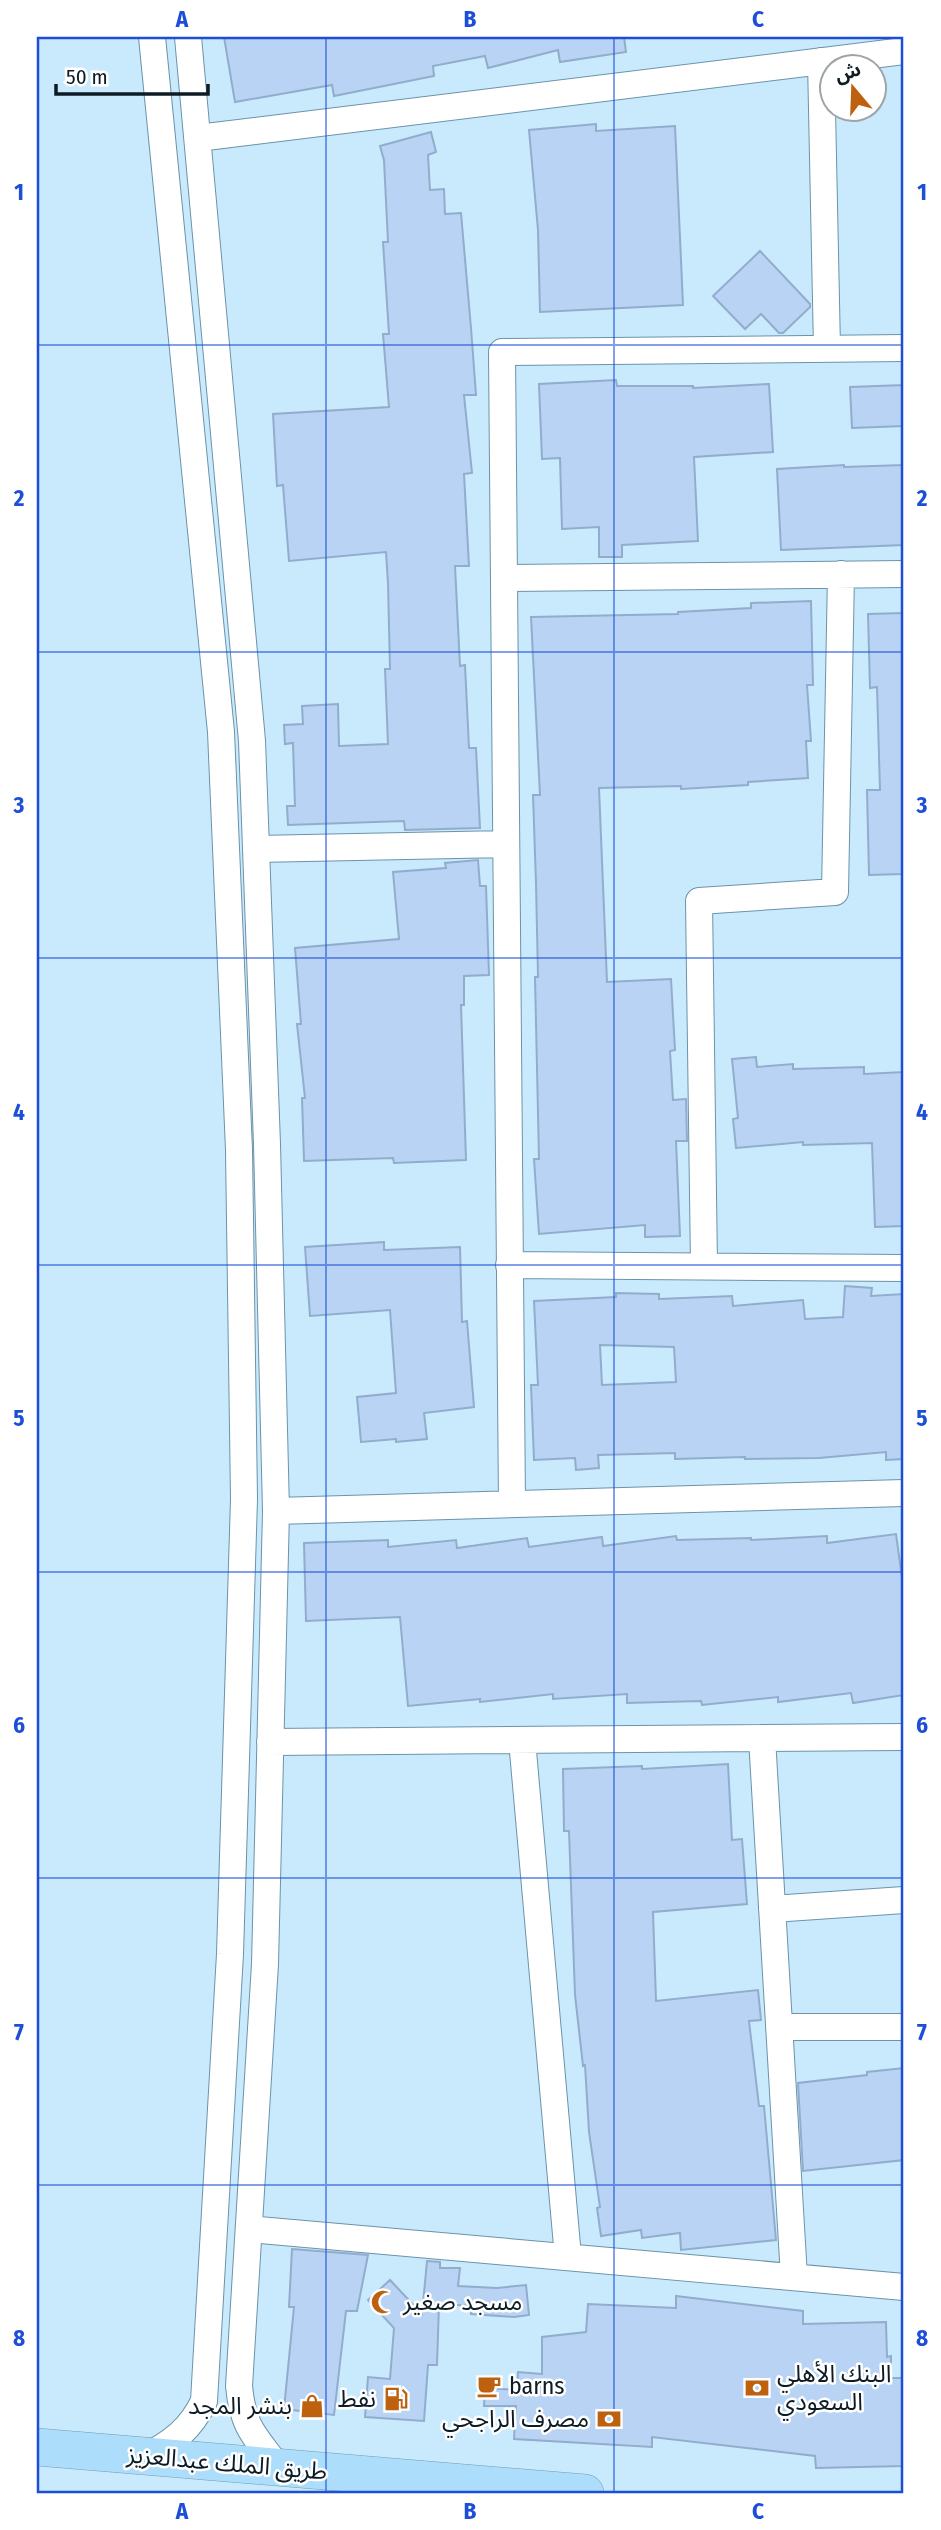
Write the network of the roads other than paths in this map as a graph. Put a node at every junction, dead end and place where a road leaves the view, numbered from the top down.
1 (152, 37) edge
2 (188, 37) edge
3 (818, 61) edge
4 (822, 122) edge
5 (198, 138) junction
6 (904, 348) edge
7 (827, 349) junction
8 (904, 574) edge
9 (841, 575) junction
10 (503, 578) junction
11 (506, 844) junction
12 (256, 849) junction
13 (509, 1265) junction
14 (704, 1266) junction
15 (904, 1268) edge
16 (904, 1493) edge
17 (512, 1504) junction
18 (276, 1511) junction
19 (904, 1737) edge
20 (762, 1738) junction
21 (522, 1740) junction
22 (270, 1742) junction
23 (904, 1900) edge
24 (772, 1909) junction
25 (779, 2027) junction
26 (904, 2027) edge
27 (249, 2230) junction
28 (568, 2257) junction
29 (794, 2277) junction
30 (904, 2287) edge
31 (37, 2447) edge
32 (145, 2457) junction
33 (278, 2468) junction
34 (585, 2493) edge

1 - 32 street
2 - 5 street
3 - 5 street
4 - 7 street
5 - 12 street
6 - 7 street
7 - 10 street
8 - 9 street
9 - 10 street
9 - 14 street
10 - 11 street
11 - 12 street
11 - 13 street
12 - 18 street
13 - 14 street
13 - 17 street
14 - 15 street
16 - 17 street
17 - 18 street
18 - 22 street
19 - 20 street
20 - 21 street
20 - 24 street
21 - 22 street
21 - 28 street
22 - 27 street
23 - 24 street
24 - 25 street
25 - 26 street
25 - 29 street
27 - 28 street
27 - 33 street
28 - 29 street
29 - 30 street
31 - 32 highway, طريق الملك عبدالعزيز
32 - 33 highway, طريق الملك عبدالعزيز
33 - 34 highway, طريق الملك عبدالعزيز

